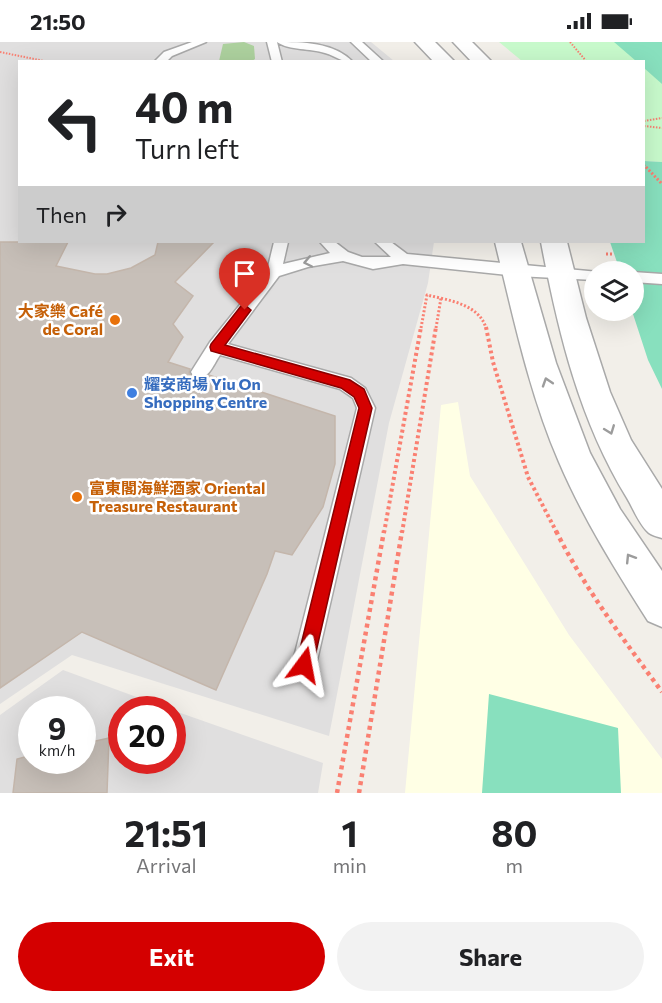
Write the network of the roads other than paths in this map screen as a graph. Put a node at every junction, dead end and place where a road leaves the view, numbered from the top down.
1 (201, 42) edge
2 (272, 42) edge
3 (282, 42) edge
4 (356, 42) edge
5 (424, 42) edge
6 (462, 42) edge
7 (315, 48) junction
8 (371, 58) edge
9 (161, 60) edge
10 (276, 60) edge
11 (320, 60) edge
12 (346, 60) edge
13 (444, 60) edge
14 (481, 60) edge
15 (281, 243) edge
16 (328, 243) edge
17 (383, 243) edge
18 (508, 243) edge
19 (554, 243) edge
20 (343, 256) junction
21 (404, 259) junction
22 (518, 271) junction
23 (274, 272) junction
24 (561, 274) junction
25 (584, 275) edge
26 (644, 277) edge
27 (660, 278) edge
28 (216, 347) junction
29 (200, 372) dead end
30 (662, 520) edge
31 (662, 607) edge
32 (304, 665) dead end

1 - 9 lane
2 - 10 lane
3 - 7 lane
4 - 8 lane
5 - 13 street
6 - 14 street
7 - 11 lane
7 - 12 lane
15 - 23 lane
16 - 20 lane
17 - 21 lane
18 - 22 street
19 - 24 street
20 - 21 lane
20 -> 23 lane
21 - 22 lane
22 - 24 lane
31 -> 22 street
23 - 28 lane
24 - 25 lane
24 -> 30 street
26 - 27 lane
28 - 29 lane
28 - 32 lane

